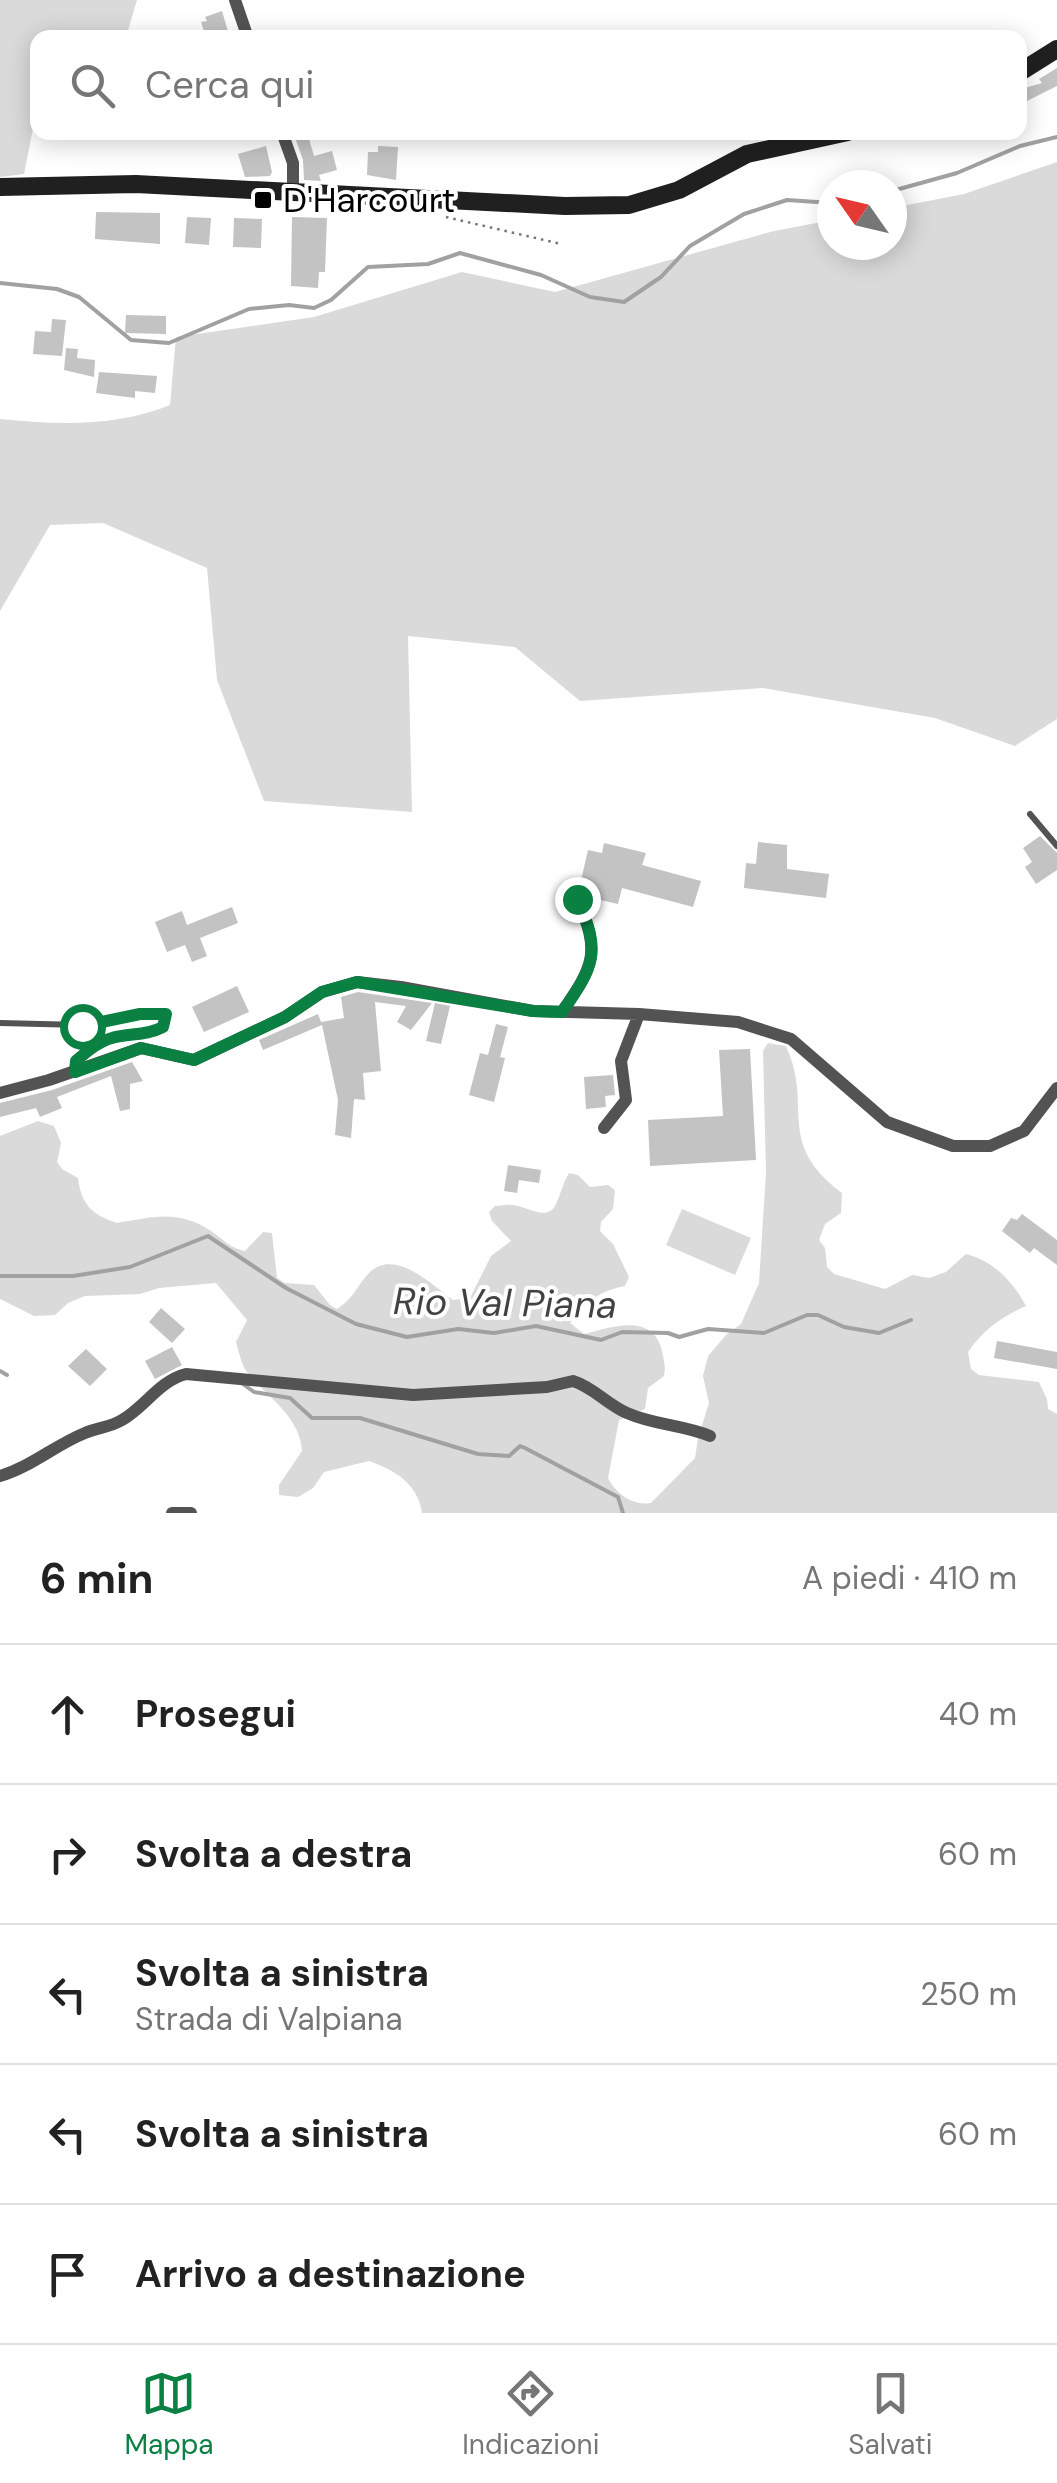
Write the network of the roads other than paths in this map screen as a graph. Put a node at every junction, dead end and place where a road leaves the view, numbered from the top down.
1 (235, 0) edge
2 (245, 30) edge
3 (1057, 49) edge
4 (1027, 68) edge
5 (284, 140) edge
6 (811, 140) edge
7 (0, 187) edge
8 (292, 192) junction
9 (1030, 814) dead end
10 (1057, 846) edge
11 (577, 899) dead end
12 (562, 1012) junction
13 (640, 1014) junction
14 (0, 1024) edge
15 (75, 1072) junction
16 (1057, 1088) edge
17 (0, 1093) edge
18 (604, 1128) dead end
19 (710, 1436) dead end
20 (0, 1476) edge
21 (172, 1513) edge
22 (191, 1513) edge

1 - 2 street
3 - 4 main road
5 - 8 street
6 - 8 main road
7 - 8 main road
9 - 10 lane
11 - 12 street
12 - 13 street
12 - 15 street
13 - 16 street
13 - 18 street
14 - 15 lane
15 - 17 street
19 - 20 street
21 - 22 street

